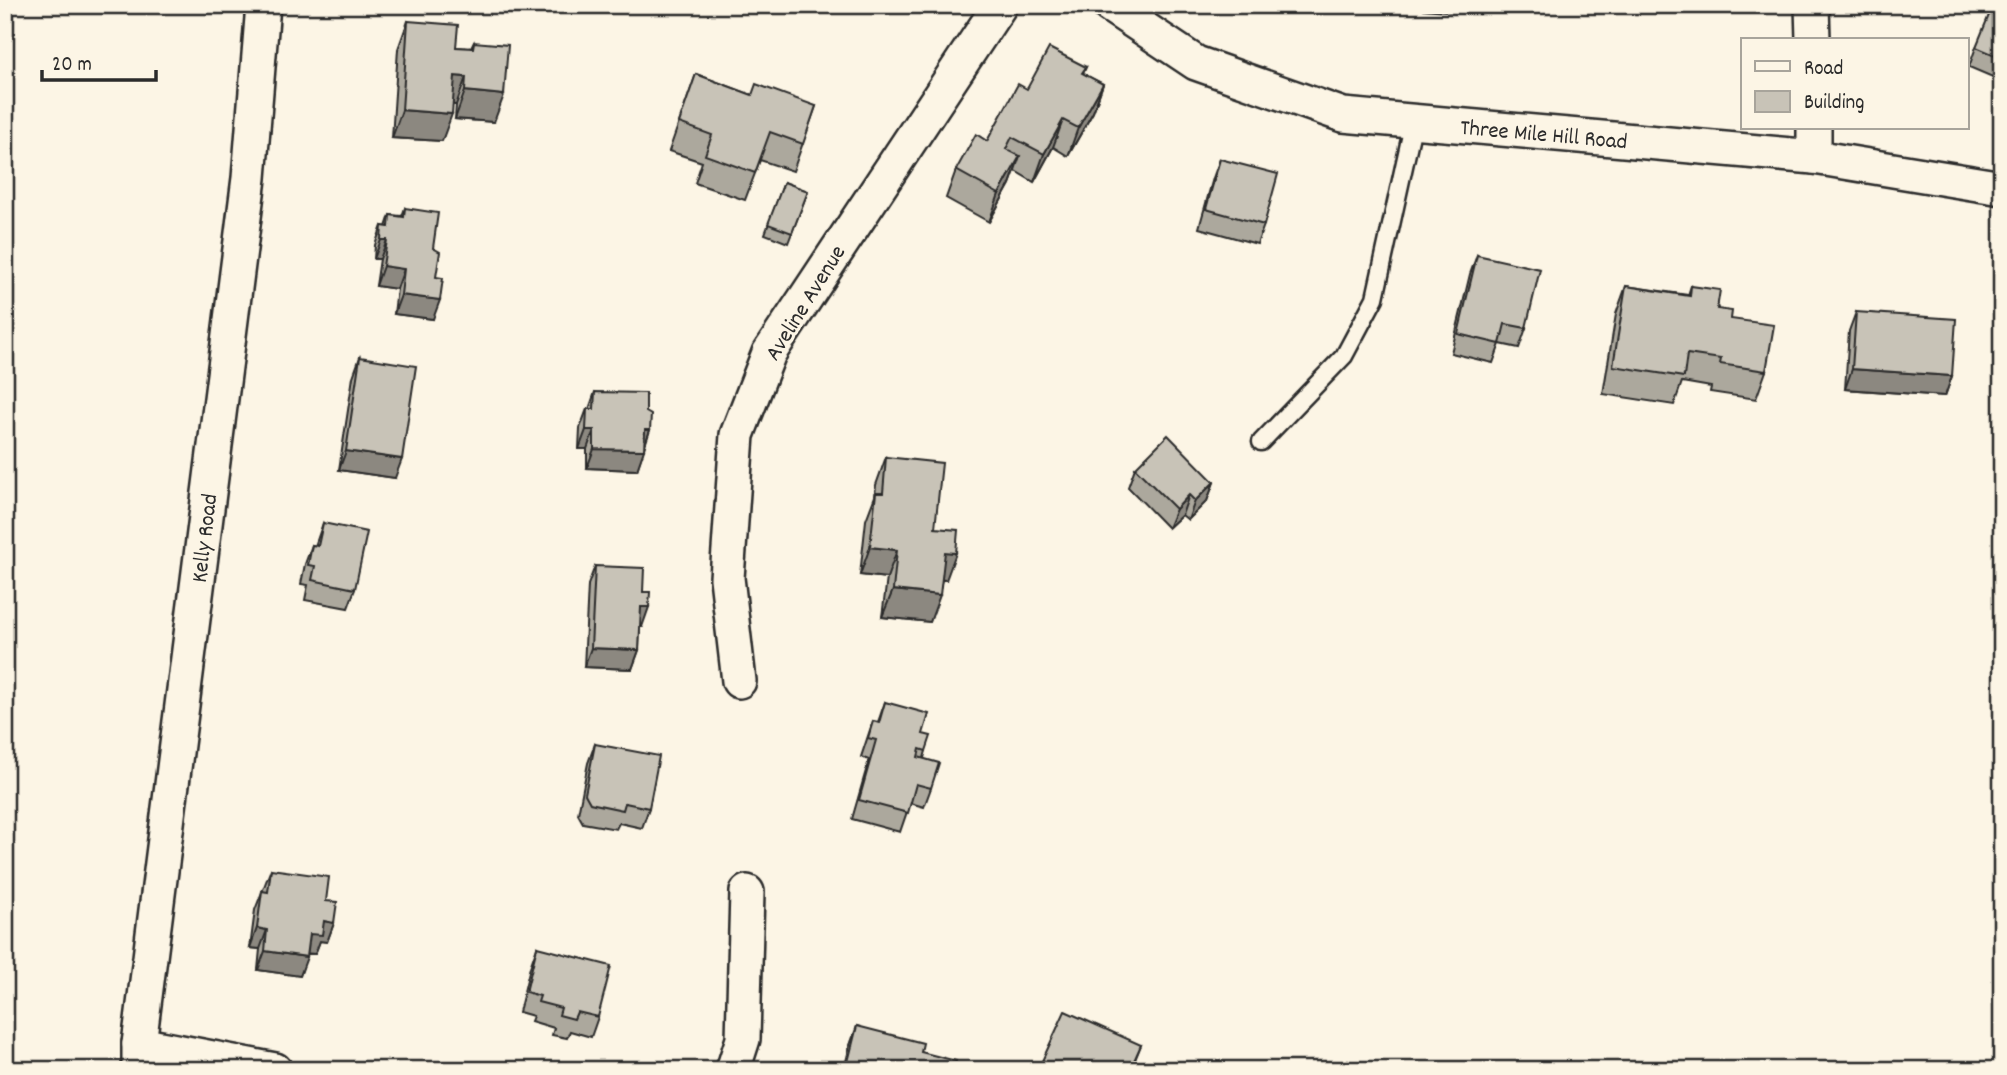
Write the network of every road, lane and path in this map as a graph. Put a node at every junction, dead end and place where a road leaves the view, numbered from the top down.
1 (263, 5) edge
2 (1000, 5) edge
3 (1109, 5) edge
4 (1812, 5) edge
5 (1813, 38) edge
6 (1414, 121) junction
7 (1814, 142) edge
8 (2002, 188) edge
9 (1261, 442) dead end
10 (739, 681) dead end
11 (747, 892) dead end
12 (139, 1057) edge
13 (275, 1070) edge
14 (733, 1070) edge

1 - 12 street, Kelly Road
2 - 10 street, Aveline Avenue
3 - 6 street, Three Mile Hill Road
4 - 5 street
6 - 7 street, Three Mile Hill Road
6 - 9 lane
7 - 8 street, Three Mile Hill Road
11 - 14 street
12 - 13 street

